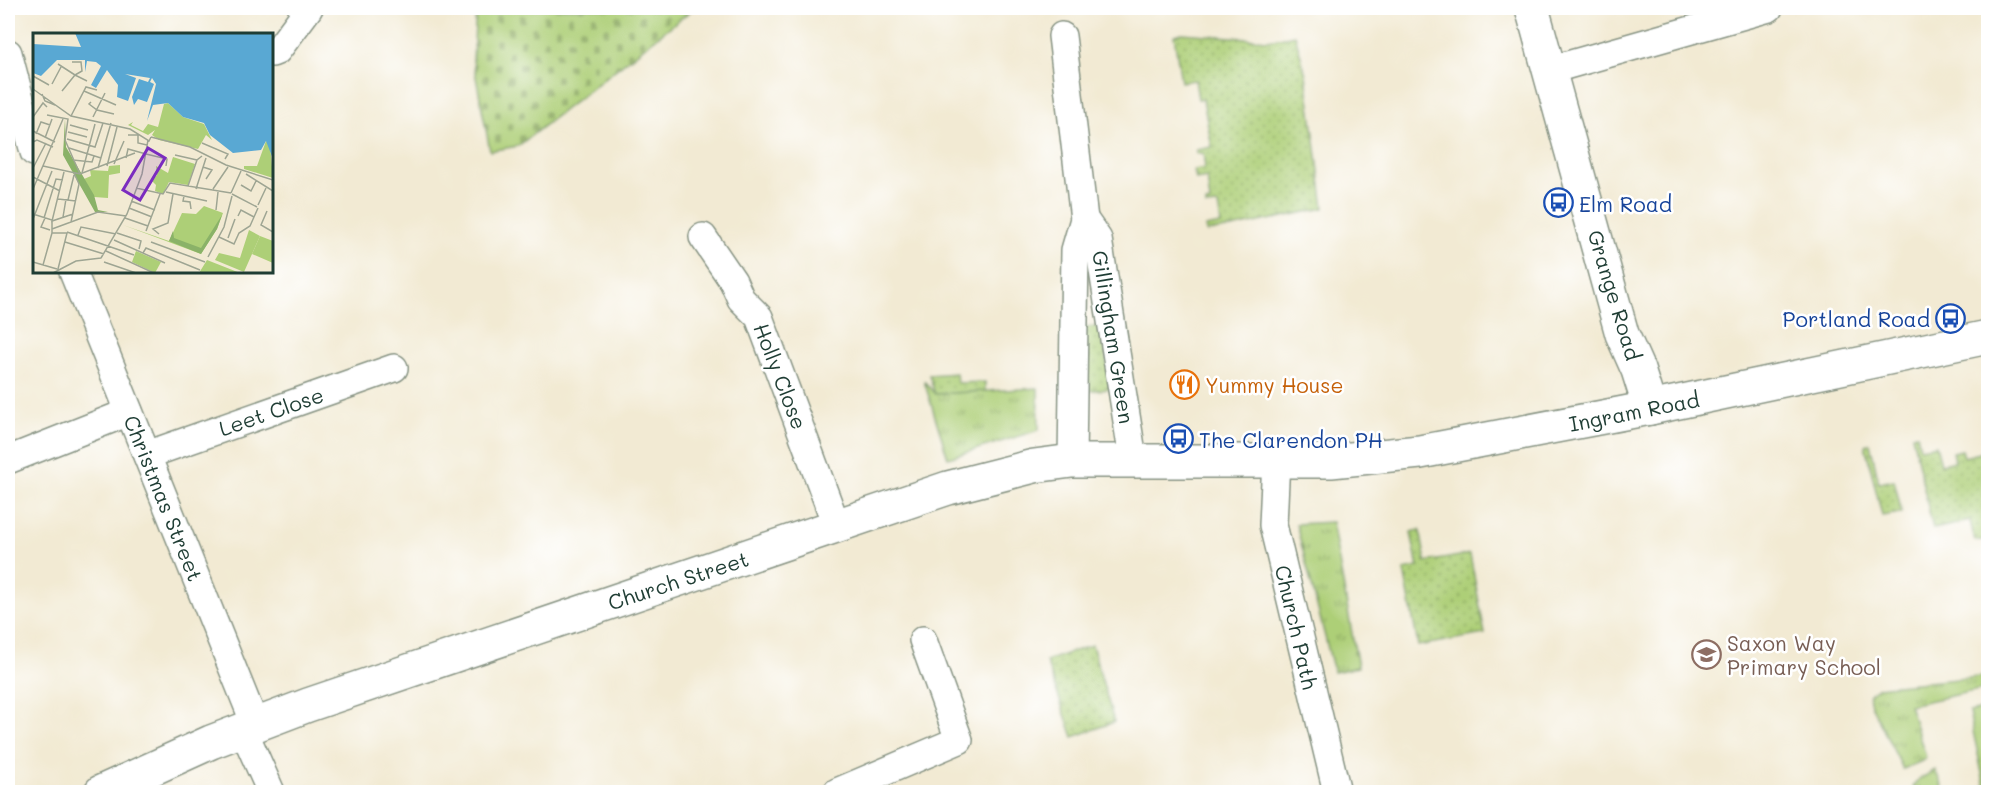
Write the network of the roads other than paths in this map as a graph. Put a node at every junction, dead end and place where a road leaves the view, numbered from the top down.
1 (309, 8) edge
2 (1533, 8) edge
3 (1768, 8) edge
4 (1062, 36) dead end
5 (8, 53) edge
6 (273, 53) edge
7 (1550, 70) junction
8 (30, 119) edge
9 (33, 144) edge
10 (1084, 219) junction
11 (703, 237) dead end
12 (73, 273) edge
13 (1989, 337) edge
14 (394, 368) dead end
15 (1650, 408) junction
16 (129, 412) junction
17 (147, 455) junction
18 (1133, 459) junction
19 (1276, 459) junction
20 (8, 460) edge
21 (1072, 460) junction
22 (837, 527) junction
23 (923, 640) dead end
24 (249, 727) junction
25 (101, 792) edge
26 (271, 792) edge
27 (837, 792) edge
28 (1337, 792) edge

1 - 6 street
2 - 7 street, Grange Road
3 - 7 street
4 - 10 street, Gillingham Green
5 - 8 street
7 - 15 street, Grange Road
8 - 9 street
10 - 18 street, Gillingham Green
10 - 21 street, Gillingham Green
11 - 22 street, Holly Close
12 - 16 street, Christmas Street
13 - 15 street, Ingram Road
14 - 17 street, Leet Close
15 - 19 street, Ingram Road
16 - 17 street, Christmas Street
16 - 20 street
17 - 24 street, Christmas Street
18 - 19 street, Church Street
18 - 21 street, Church Street
19 - 28 street, Church Path
21 - 22 street, Church Street
22 - 24 street, Church Street
23 - 27 street
24 - 25 street, Church Street
24 - 26 street, Christmas Street

